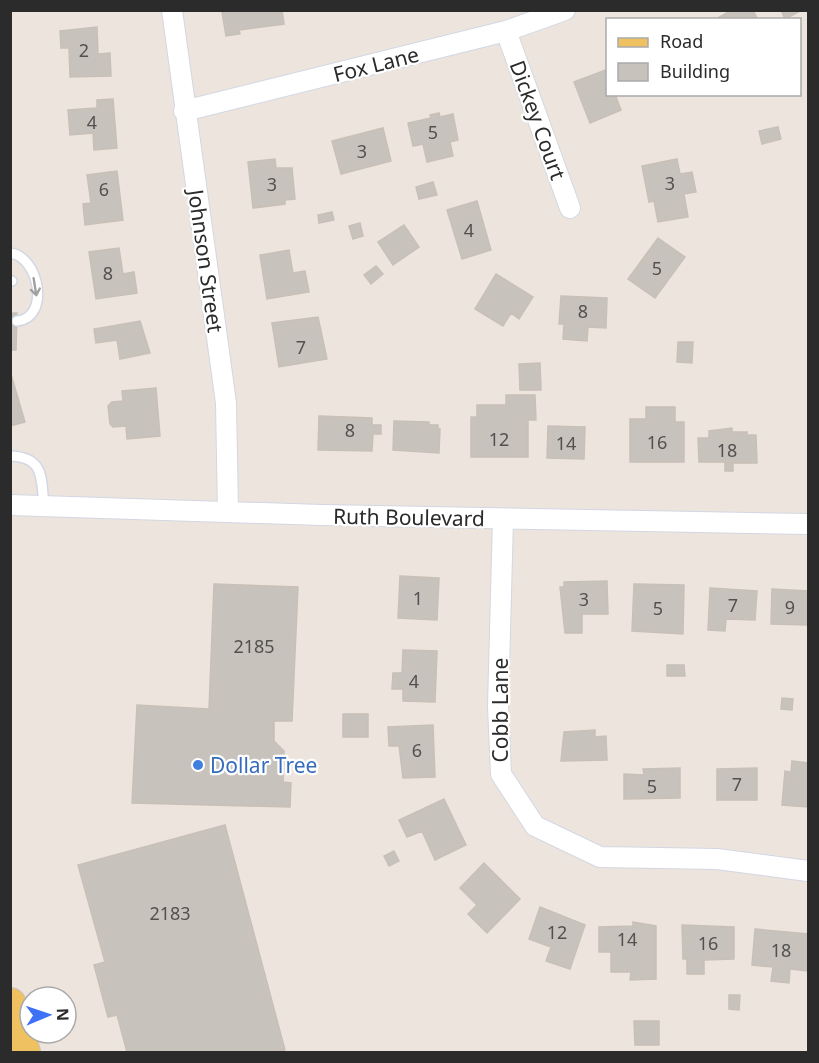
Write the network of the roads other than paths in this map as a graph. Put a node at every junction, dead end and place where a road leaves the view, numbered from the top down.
1 (172, 10) edge
2 (565, 10) edge
3 (506, 32) junction
4 (184, 111) junction
5 (570, 208) dead end
6 (10, 253) edge
7 (16, 321) dead end
8 (10, 456) edge
9 (10, 505) edge
10 (44, 505) junction
11 (228, 512) junction
12 (502, 519) junction
13 (808, 524) edge
14 (808, 871) edge
15 (10, 1004) edge
16 (24, 1053) edge

1 - 4 street, Johnson Street
2 - 3 street, Fox Lane
3 - 4 street, Fox Lane
3 - 5 street, Dickey Court
4 - 11 street, Johnson Street
6 -> 7 lane
8 - 10 lane
9 - 10 street, Ruth Boulevard
10 - 11 street, Ruth Boulevard
11 - 12 street, Ruth Boulevard
12 - 13 street, Ruth Boulevard
12 - 14 street, Cobb Lane
15 - 16 main road

